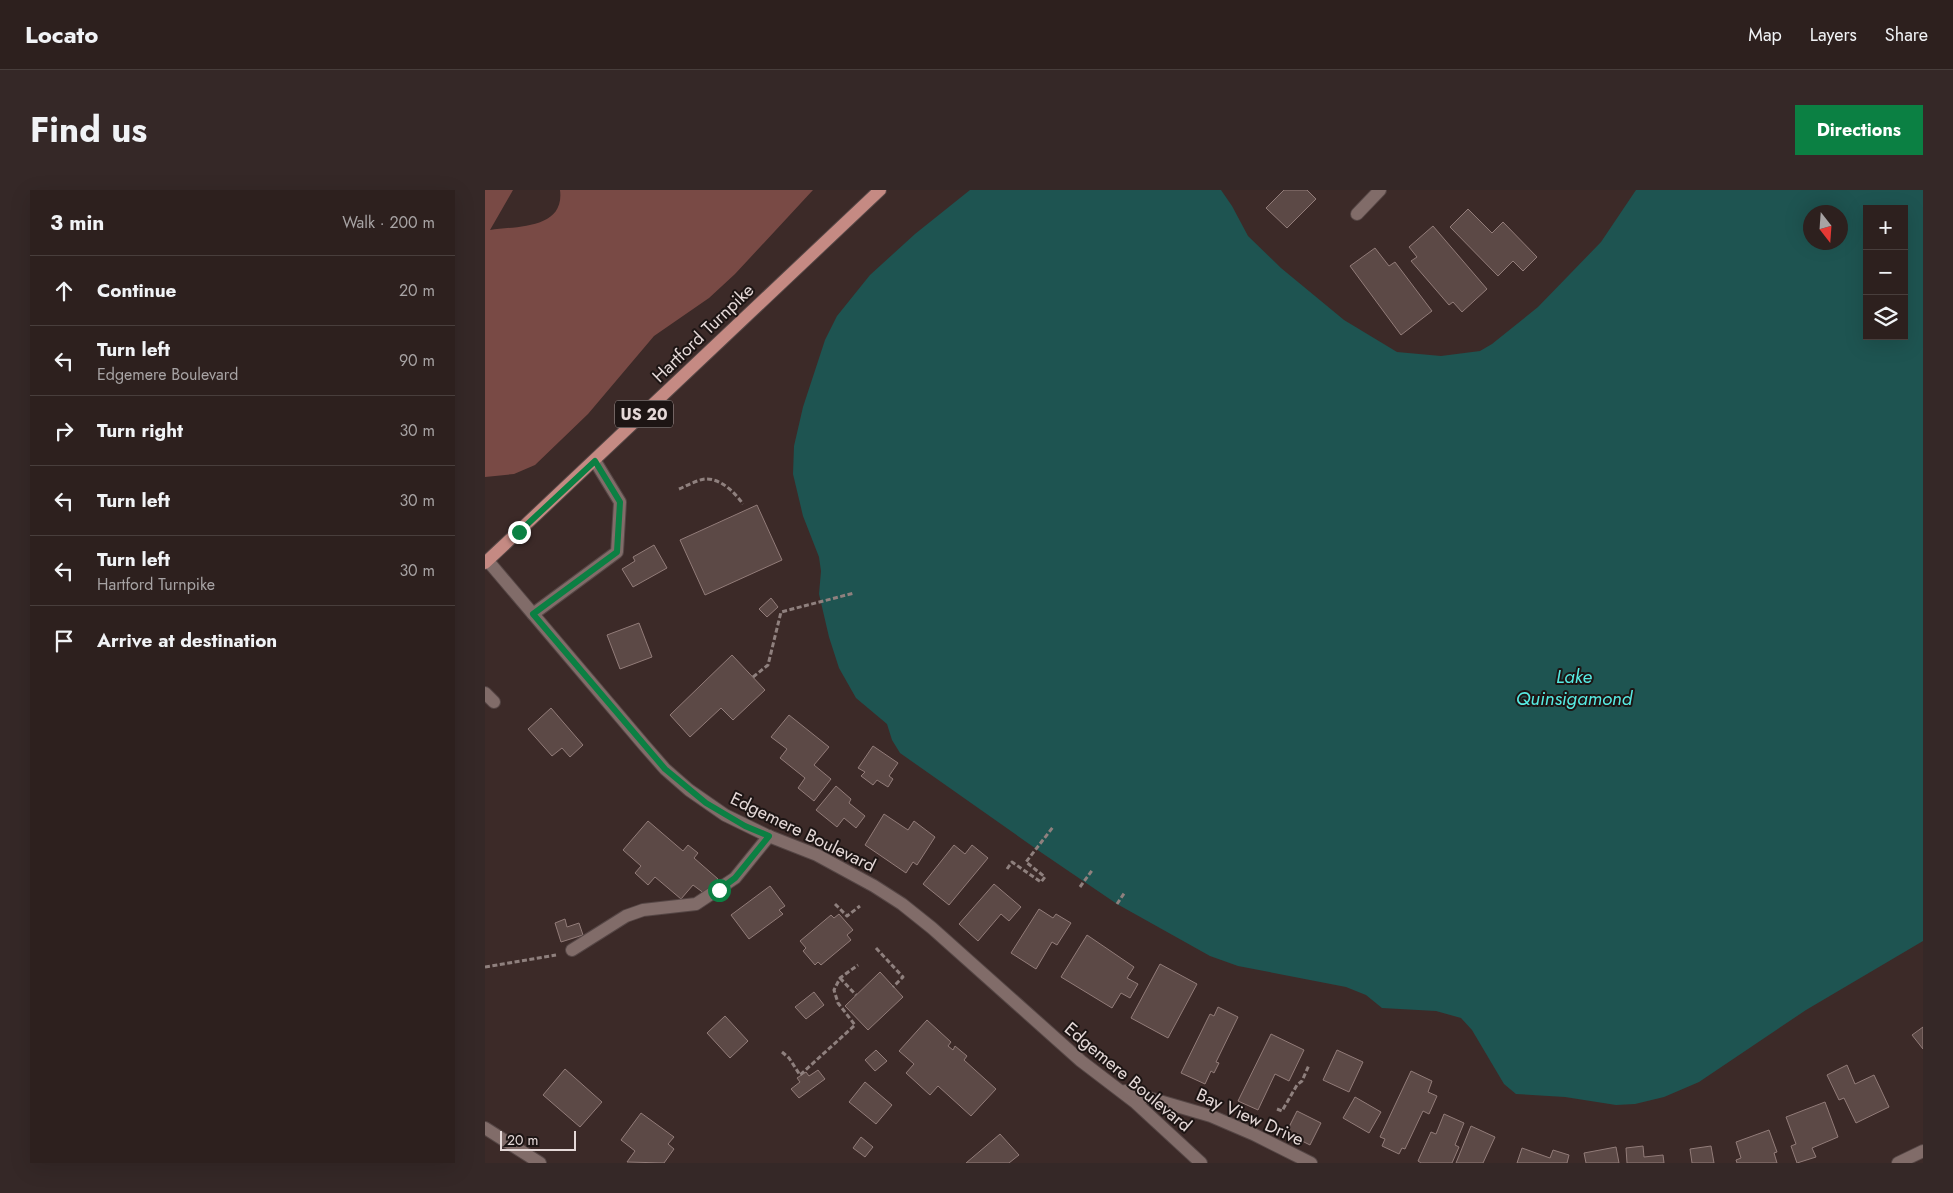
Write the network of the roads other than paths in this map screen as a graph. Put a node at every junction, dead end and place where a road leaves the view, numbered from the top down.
1 (880, 190) edge
2 (1380, 190) edge
3 (1357, 214) dead end
4 (595, 461) junction
5 (486, 562) edge
6 (533, 614) junction
7 (769, 836) junction
8 (571, 950) road end
9 (1118, 1089) junction
10 (485, 1128) edge
11 (1923, 1151) edge
12 (539, 1163) edge
13 (1201, 1163) edge
14 (1311, 1163) edge
15 (1898, 1163) edge

1 - 4 main road, Hartford Turnpike / US 20
2 - 3 street
4 - 5 main road, Hartford Turnpike / US 20
4 - 6 street
5 - 6 street, Edgemere Boulevard
6 - 7 street, Edgemere Boulevard
7 - 8 street
7 - 9 street, Edgemere Boulevard
9 - 13 street, Edgemere Boulevard
9 - 14 street, Bay View Drive
10 - 12 street
11 - 15 street

